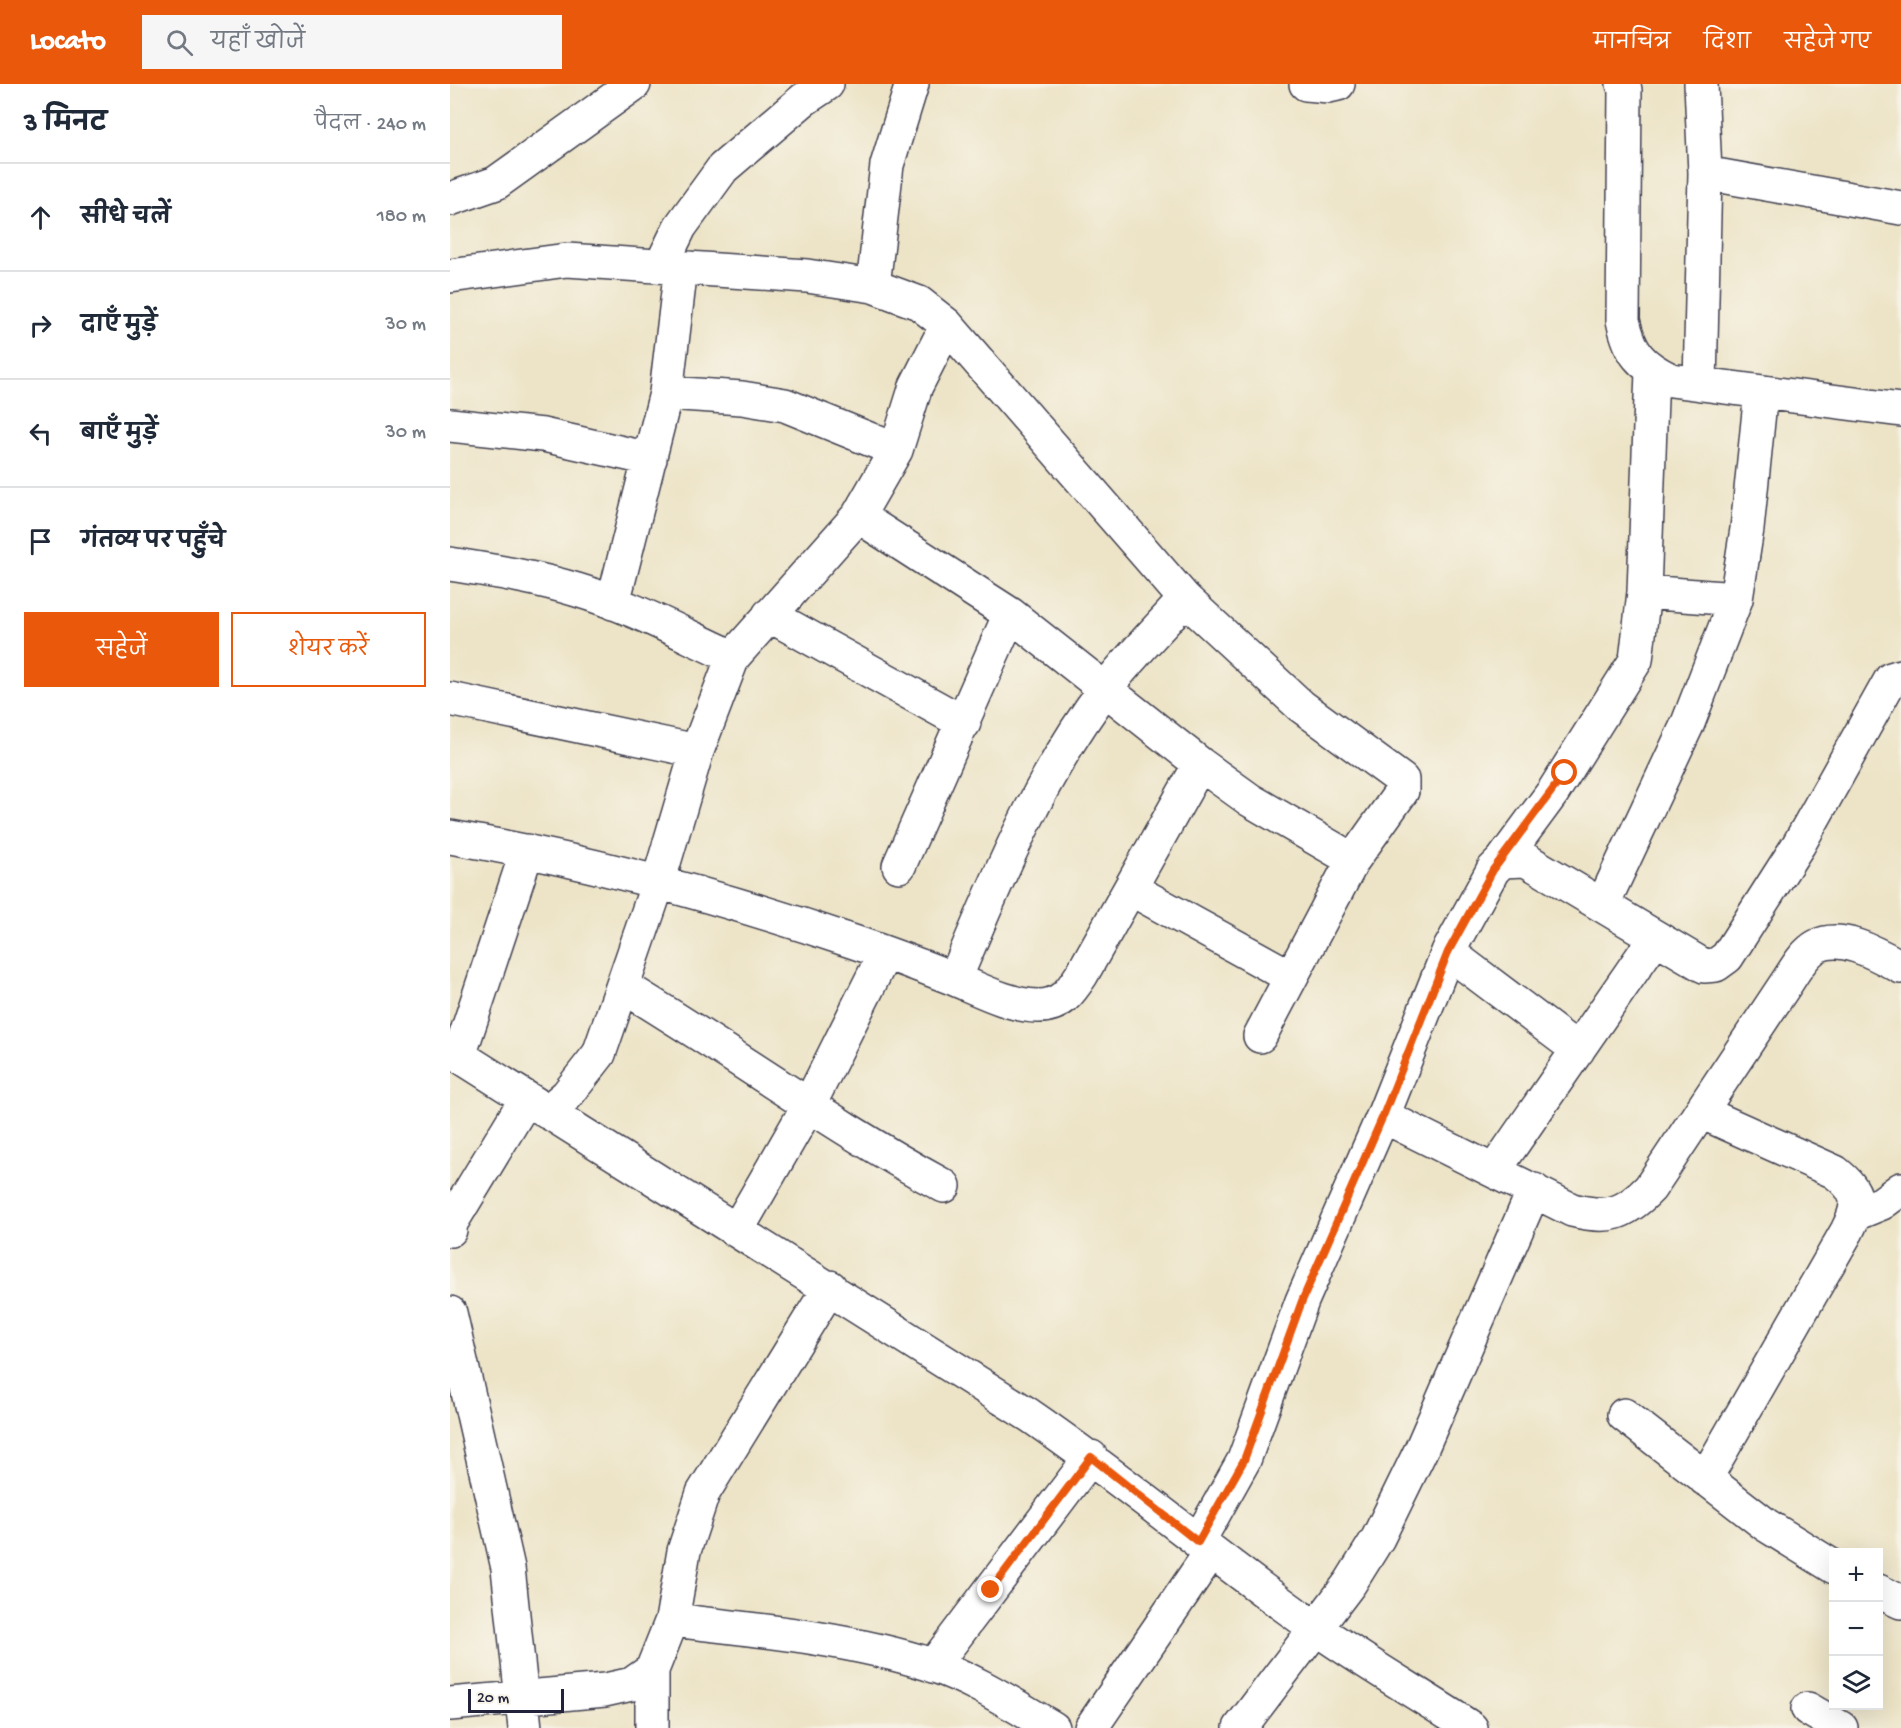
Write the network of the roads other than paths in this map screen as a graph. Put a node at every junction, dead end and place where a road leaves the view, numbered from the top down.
1 (634, 84) edge
2 (826, 84) edge
3 (912, 84) edge
4 (1306, 84) edge
5 (1338, 84) edge
6 (1623, 84) edge
7 (1701, 84) edge
8 (1705, 173) junction
9 (450, 199) edge
10 (1901, 208) edge
11 (671, 267) junction
12 (450, 276) edge
13 (873, 286) junction
14 (947, 325) junction
15 (1652, 371) junction
16 (1700, 384) junction
17 (1761, 392) junction
18 (666, 393) junction
19 (1901, 410) edge
20 (450, 425) edge
21 (896, 450) junction
22 (650, 459) junction
23 (858, 516) junction
24 (450, 564) edge
25 (1644, 592) junction
26 (1185, 599) junction
27 (1736, 599) junction
28 (613, 603) junction
29 (1010, 614) junction
30 (769, 615) junction
31 (734, 657) junction
32 (1901, 676) edge
33 (1106, 688) junction
34 (450, 699) edge
35 (964, 723) junction
36 (697, 751) junction
37 (1200, 765) junction
38 (450, 837) edge
39 (527, 850) junction
40 (1353, 860) junction
41 (1502, 861) junction
42 (899, 866) dead end
43 (658, 883) junction
44 (1131, 889) junction
45 (1603, 904) junction
46 (1655, 938) junction
47 (885, 952) junction
48 (1448, 952) junction
49 (1898, 959) edge
50 (1291, 978) junction
51 (955, 979) junction
52 (624, 987) junction
53 (1260, 1036) dead end
54 (1578, 1050) junction
55 (455, 1053) edge
56 (536, 1105) junction
57 (809, 1106) junction
58 (1701, 1112) junction
59 (1383, 1116) junction
60 (1494, 1171) junction
61 (944, 1186) dead end
62 (1534, 1190) junction
63 (1901, 1190) edge
64 (1855, 1214) junction
65 (450, 1230) edge
66 (737, 1230) junction
67 (830, 1287) junction
68 (450, 1313) edge
69 (1624, 1415) dead end
70 (1091, 1457) junction
71 (1705, 1479) junction
72 (1205, 1547) junction
73 (1829, 1564) edge
74 (1883, 1593) edge
75 (1901, 1602) edge
76 (672, 1620) junction
77 (1315, 1628) junction
78 (933, 1666) junction
79 (652, 1670) junction
80 (450, 1704) edge
81 (1808, 1709) dead end
82 (524, 1712) edge
83 (652, 1728) edge
84 (1053, 1728) edge
85 (1091, 1728) edge
86 (1240, 1728) edge
87 (1471, 1728) edge
88 (1841, 1728) edge

1 - 9 street
2 - 11 street
3 - 13 street
4 - 5 street
6 - 15 street
7 - 8 street
8 - 10 street
8 - 16 street
11 - 12 street
11 - 13 street
11 - 18 street
13 - 14 street
14 - 21 street
14 - 26 street
15 - 16 street
15 - 25 street
16 - 17 street
17 - 19 street
17 - 27 street
18 - 21 street
18 - 22 street
20 - 22 street
21 - 23 street
22 - 28 street
23 - 29 street
23 - 30 street
24 - 28 street
25 - 27 street
25 - 41 street
26 - 33 street
26 - 40 street
27 - 45 street
28 - 31 street
29 - 33 street
29 - 35 street
30 - 31 street
30 - 35 street
31 - 36 street
32 - 46 street
33 - 37 street
33 - 51 street
34 - 36 street
35 - 42 street
36 - 43 street
37 - 40 street
37 - 44 street
38 - 39 street
39 - 43 street
39 - 55 street
40 - 50 street
41 - 45 street
41 - 48 street
43 - 47 street
43 - 52 street
44 - 50 street
44 - 51 street
45 - 46 street
46 - 54 street
47 - 51 street
47 - 57 street
48 - 54 street
48 - 59 street
49 - 58 street
50 - 53 street
52 - 56 street
52 - 57 street
54 - 60 street
55 - 56 street
56 - 65 street
56 - 66 street
57 - 61 street
57 - 66 street
58 - 62 street
58 - 64 street
59 - 60 street
59 - 72 street
60 - 62 street
62 - 77 street
63 - 64 street
64 - 71 street
66 - 67 street
67 - 70 street
67 - 76 street
68 - 82 street
69 - 71 street
70 - 72 street
70 - 78 street
71 - 73 street
72 - 77 street
72 - 85 street
74 - 75 street
76 - 78 street
76 - 79 street
77 - 86 street
77 - 87 street
78 - 84 street
79 - 82 street
79 - 83 street
80 - 82 street
81 - 88 street

